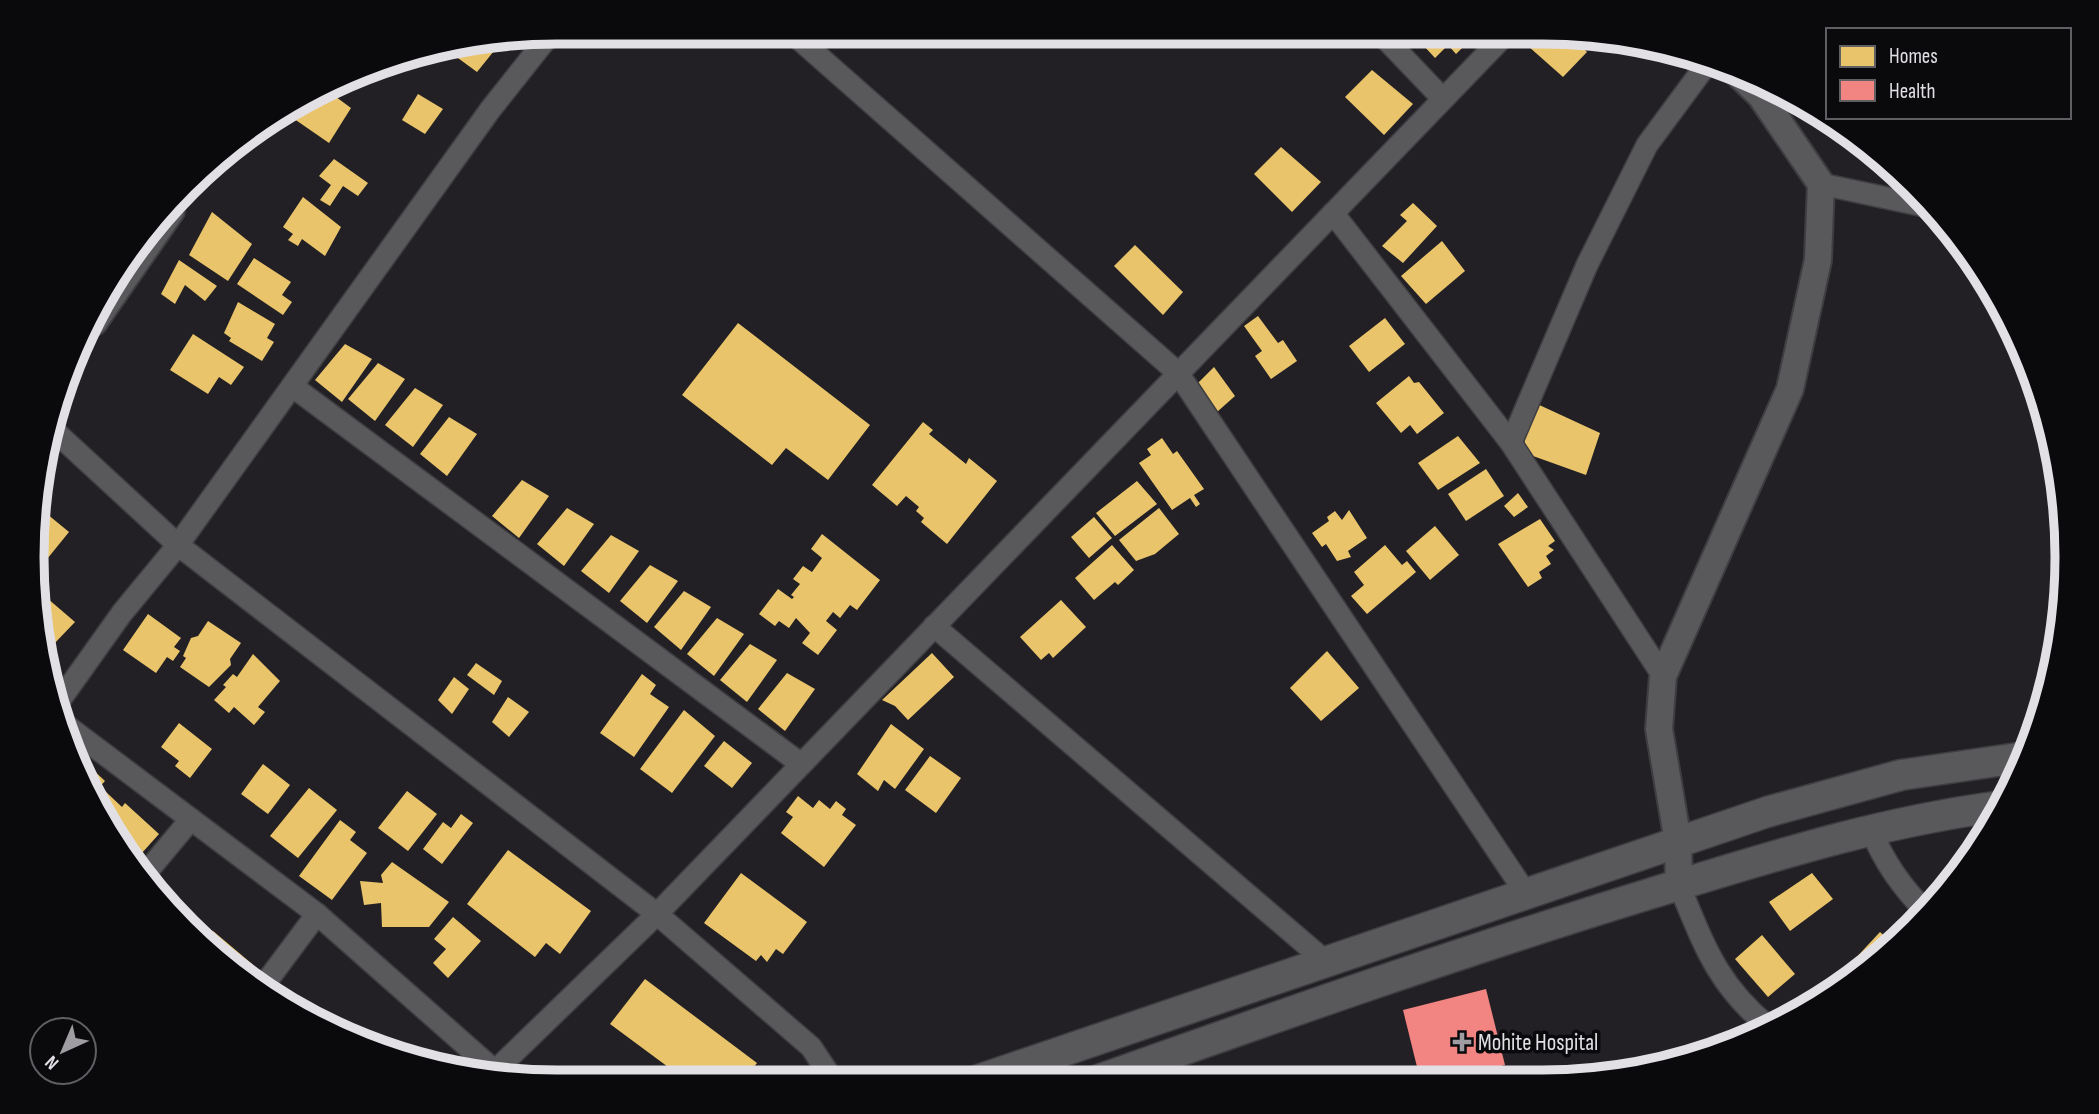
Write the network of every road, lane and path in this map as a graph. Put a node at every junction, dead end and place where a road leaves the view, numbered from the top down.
1 (542, 44) edge
2 (805, 44) edge
3 (1390, 44) edge
4 (1496, 44) edge
5 (1703, 70) edge
6 (1756, 91) edge
7 (1443, 99) junction
8 (1821, 184) junction
9 (1914, 204) edge
10 (1333, 213) junction
11 (1178, 373) junction
12 (292, 386) junction
13 (59, 435) edge
14 (1511, 443) junction
15 (178, 545) junction
16 (934, 626) junction
17 (1663, 676) junction
18 (63, 696) edge
19 (74, 731) edge
20 (2013, 760) edge
21 (801, 764) junction
22 (1989, 808) edge
23 (191, 819) junction
24 (1870, 828) junction
25 (1678, 842) junction
26 (150, 869) edge
27 (1679, 885) junction
28 (1525, 892) junction
29 (1919, 904) edge
30 (317, 914) junction
31 (657, 914) junction
32 (1324, 960) junction
33 (267, 981) edge
34 (1762, 1020) edge
35 (489, 1066) edge
36 (499, 1067) edge
37 (826, 1070) edge
38 (1007, 1070) edge
39 (1126, 1070) edge

1 - 12 street
2 - 11 street
3 - 7 street
4 - 7 street
5 - 14 street
6 - 8 street
7 - 10 street
8 - 9 street
8 - 17 street
10 - 11 street
10 - 14 street
11 - 16 street
11 - 28 street
12 - 15 street
12 - 21 street
13 - 15 street
14 - 17 street
15 - 18 street
15 - 31 street
16 - 21 street
16 - 32 street
17 - 25 street
19 - 23 street
20 - 25 main road
21 - 31 street
22 - 24 main road
23 - 26 street
23 - 30 street
24 - 27 main road
24 - 29 street
25 - 27 street
25 - 28 main road
27 - 34 street
27 - 39 main road
28 - 32 main road
30 - 33 street
30 - 35 street
31 - 36 street
31 - 37 street
32 - 38 main road

